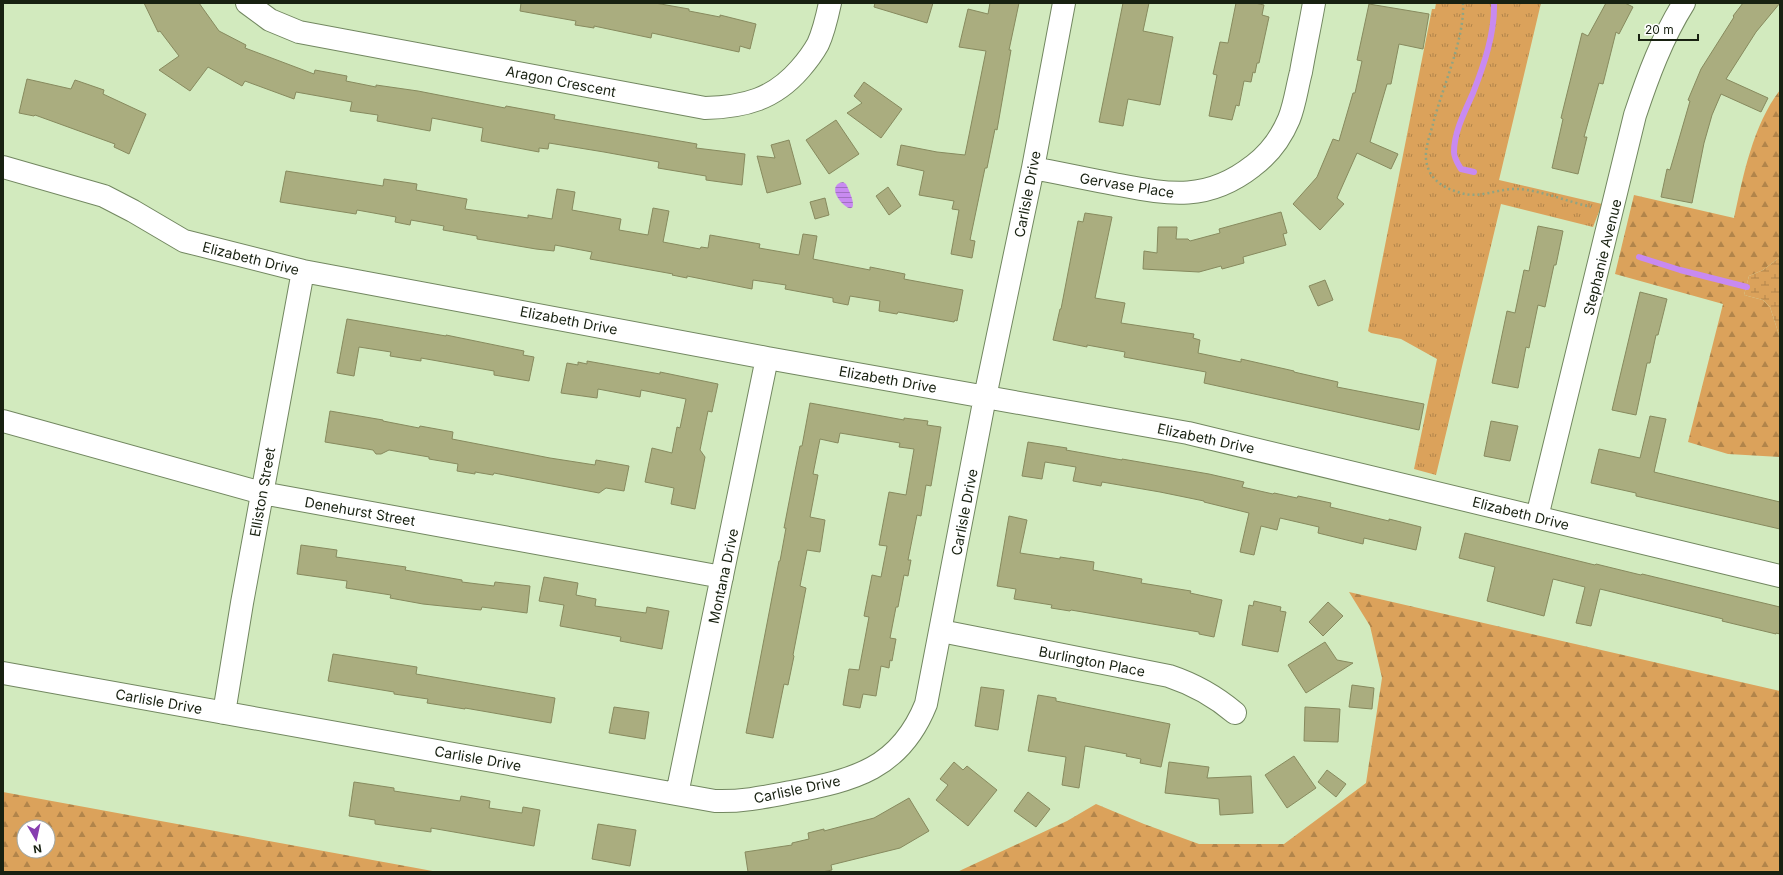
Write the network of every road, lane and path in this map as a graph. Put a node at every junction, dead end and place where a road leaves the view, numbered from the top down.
1 (248, 3) edge
2 (830, 3) edge
3 (1064, 3) edge
4 (1314, 3) edge
5 (1463, 3) edge
6 (1684, 3) edge
7 (3, 167) edge
8 (1033, 168) junction
9 (1613, 212) junction
10 (303, 271) junction
11 (768, 358) junction
12 (985, 397) junction
13 (3, 421) edge
14 (262, 493) junction
15 (1537, 517) junction
16 (1780, 576) edge
17 (722, 577) junction
18 (941, 632) junction
19 (3, 673) edge
20 (224, 713) junction
21 (1235, 713) dead end
22 (677, 794) junction

1 - 2 street, Aragon Crescent
3 - 8 street, Carlisle Drive
4 - 8 street, Gervase Place
5 - 9 path
6 - 9 street, Stephanie Avenue
7 - 10 street, Elizabeth Drive
8 - 12 street, Carlisle Drive
9 - 15 street, Stephanie Avenue
10 - 11 street, Elizabeth Drive
10 - 14 street, Elliston Street
11 - 12 street, Elizabeth Drive
11 - 17 street, Montana Drive
12 - 15 street, Elizabeth Drive
12 - 18 street, Carlisle Drive
13 - 14 street, Denehurst Street
14 - 17 street, Denehurst Street
14 - 20 street, Elliston Street
15 - 16 street, Elizabeth Drive
17 - 22 street, Montana Drive
18 - 21 street, Burlington Place
18 - 22 street, Carlisle Drive
19 - 20 street, Carlisle Drive
20 - 22 street, Carlisle Drive

